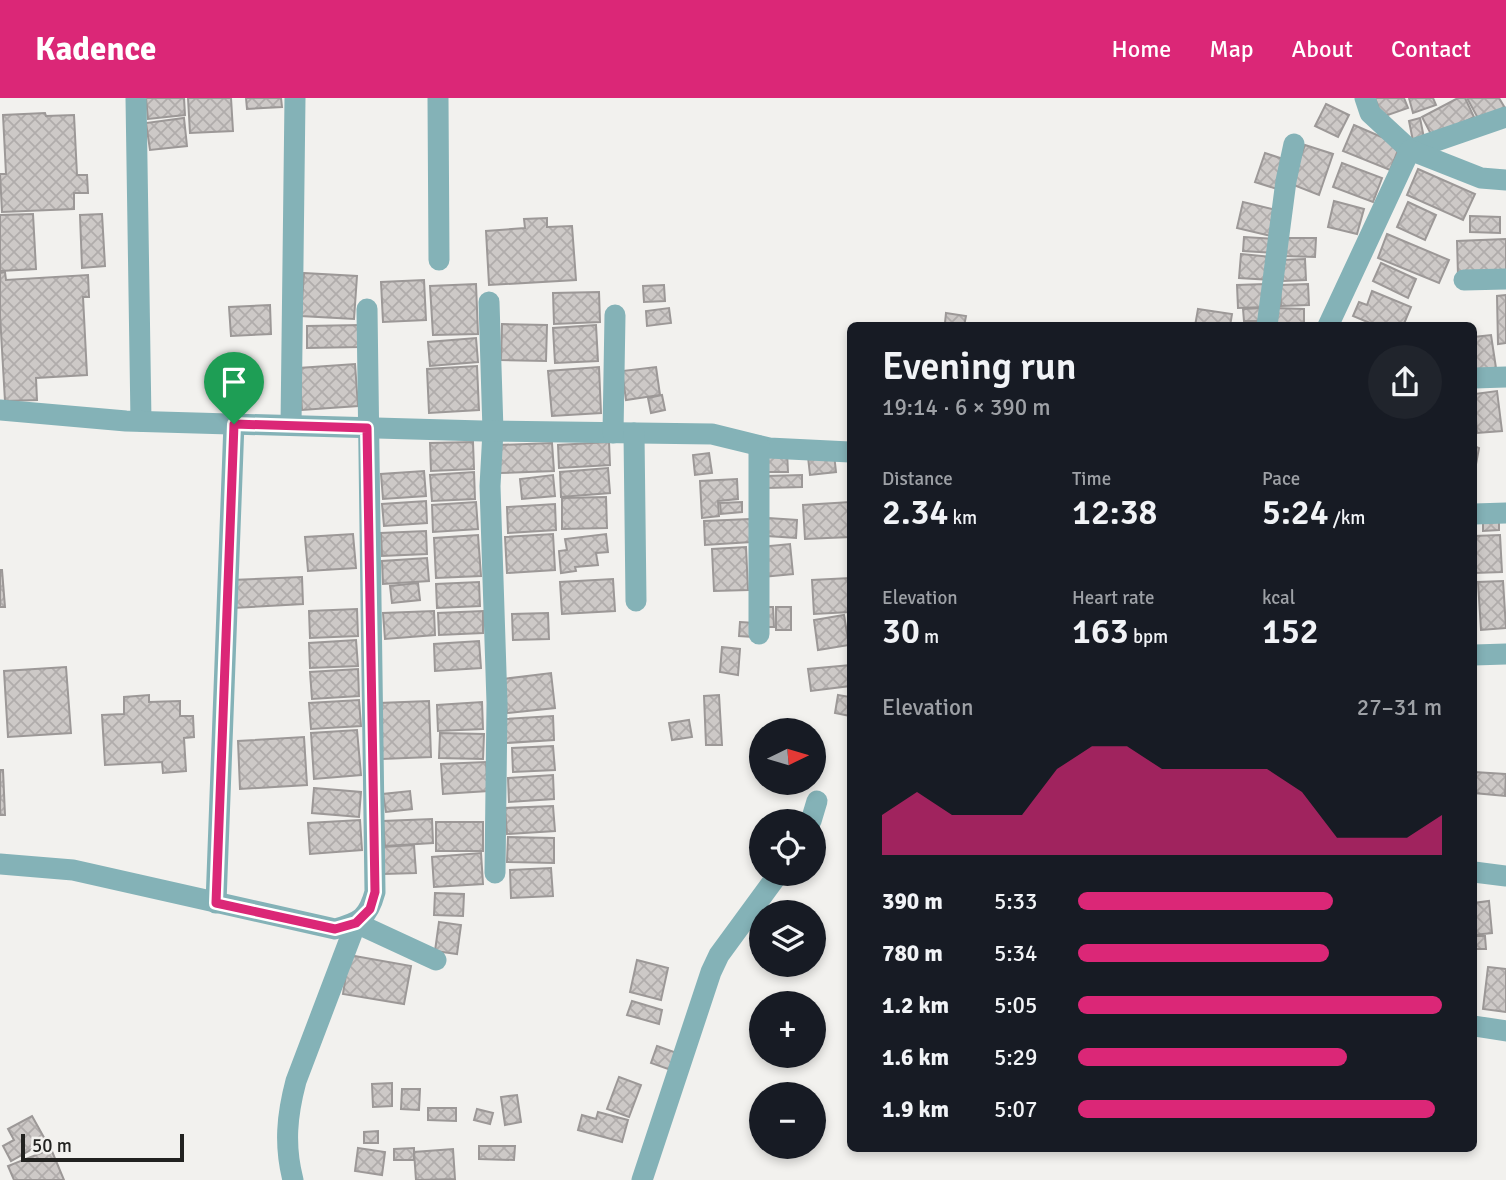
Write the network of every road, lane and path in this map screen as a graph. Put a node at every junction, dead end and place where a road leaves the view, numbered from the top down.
1 (136, 98) edge
2 (295, 98) edge
3 (438, 98) edge
4 (1364, 98) edge
5 (1506, 117) edge
6 (1294, 144) dead end
7 (1410, 150) junction
8 (1506, 180) edge
9 (439, 260) dead end
10 (1506, 279) edge
11 (1464, 280) dead end
12 (489, 302) dead end
13 (367, 309) dead end
14 (615, 315) dead end
15 (1268, 322) edge
16 (1330, 322) edge
17 (1506, 377) edge
18 (1477, 378) edge
19 (0, 410) edge
20 (141, 421) junction
21 (234, 424) junction
22 (291, 425) junction
23 (367, 428) junction
24 (493, 431) junction
25 (623, 433) junction
26 (759, 446) junction
27 (847, 452) edge
28 (1506, 513) edge
29 (1477, 514) edge
30 (636, 601) dead end
31 (758, 634) dead end
32 (1506, 654) edge
33 (1477, 655) edge
34 (0, 864) edge
35 (1477, 872) edge
36 (495, 873) dead end
37 (1506, 876) edge
38 (770, 886) edge
39 (216, 903) junction
40 (356, 923) junction
41 (436, 960) dead end
42 (1477, 1026) edge
43 (1506, 1031) edge
44 (638, 1178) edge
45 (293, 1180) edge

1 - 20 street
2 - 22 street
3 - 9 street
4 - 7 street
5 - 7 street
6 - 15 street
7 - 8 street
7 - 16 street
10 - 11 street
12 - 24 street
13 - 23 street
14 - 25 street
17 - 18 street
19 - 20 street
20 - 21 street
21 - 22 street
21 - 39 street
22 - 23 street
23 - 24 street
23 - 40 street
24 - 25 street
24 - 36 street
25 - 26 street
25 - 30 street
26 - 27 street
26 - 31 street
28 - 29 street
32 - 33 street
34 - 39 street
35 - 37 street
38 - 44 street
39 - 40 street
40 - 41 street
40 - 45 street
42 - 43 street

